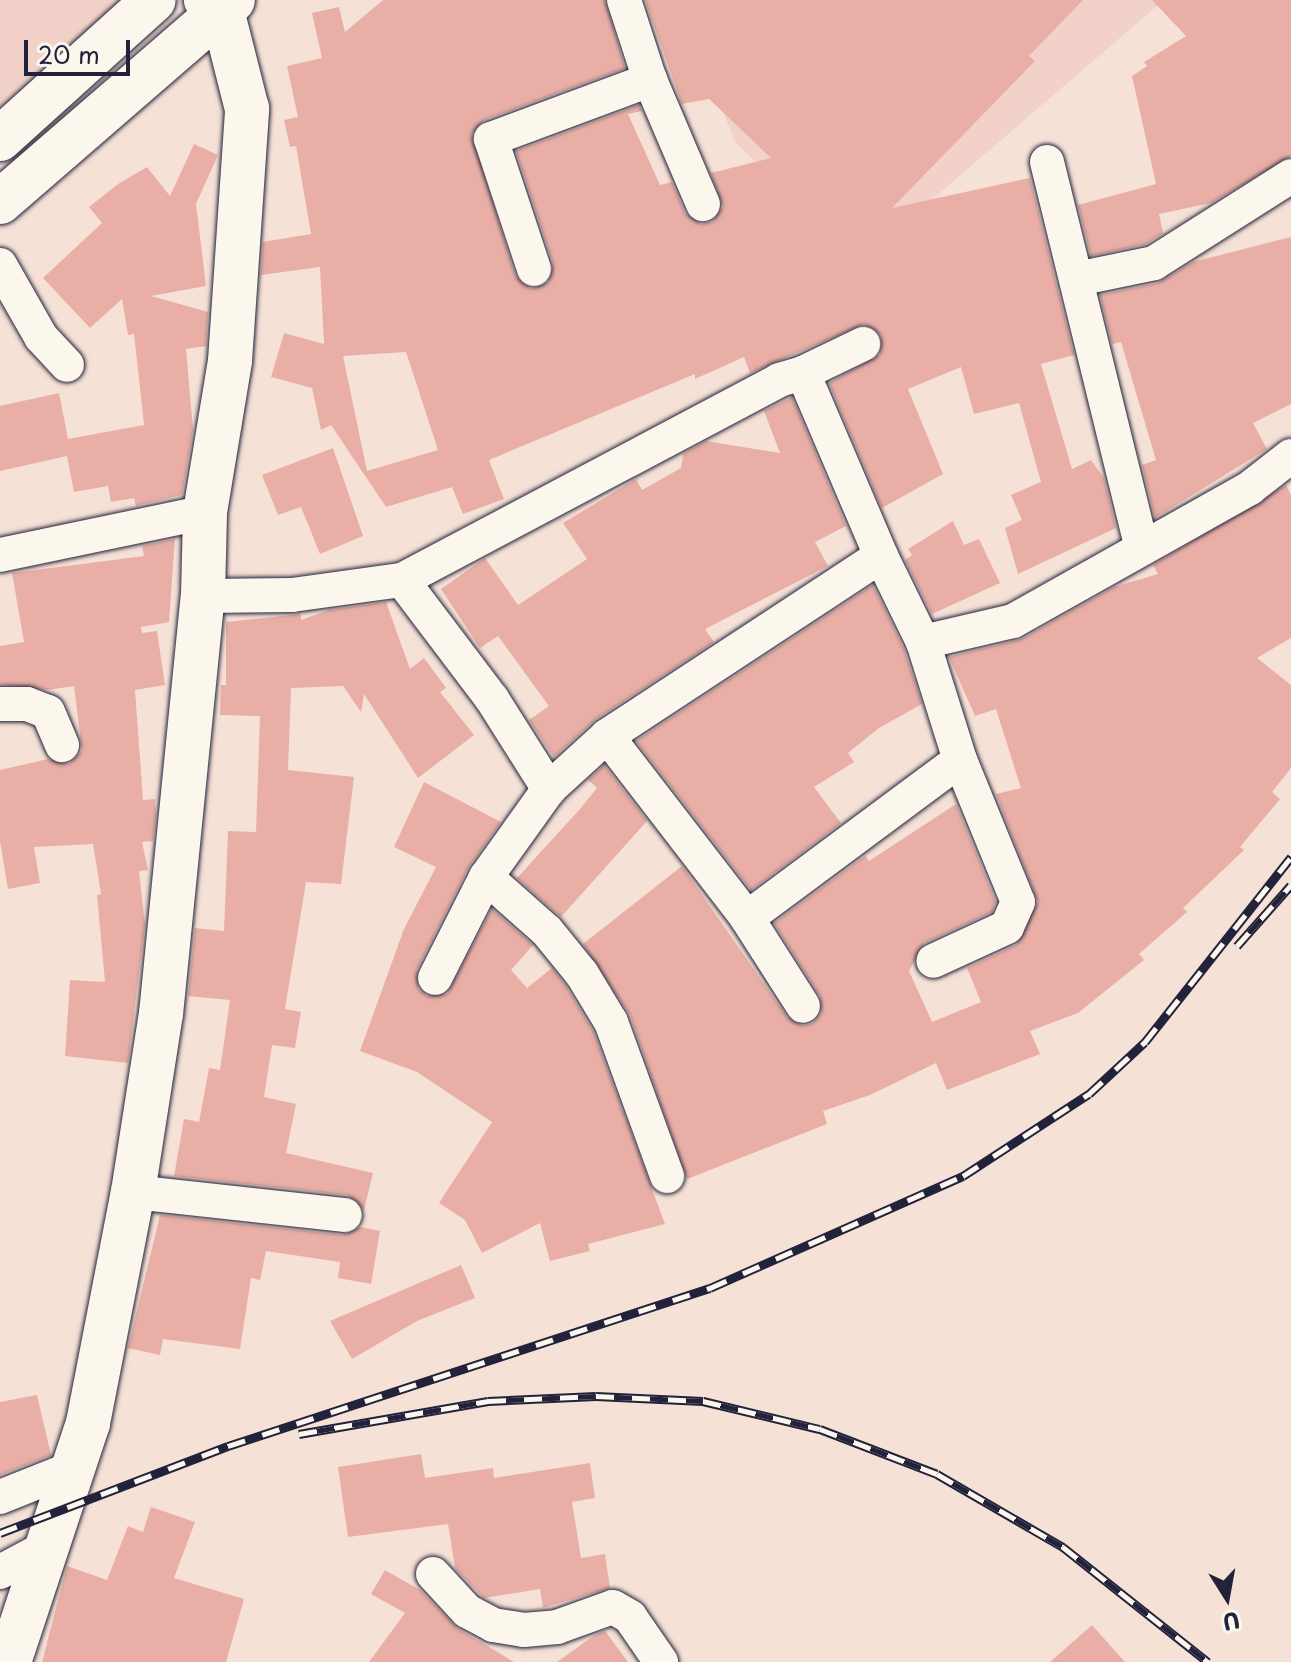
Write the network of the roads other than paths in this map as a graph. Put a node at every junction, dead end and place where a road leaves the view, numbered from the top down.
1 (154, 0) edge
2 (624, 0) edge
3 (220, 3) edge
4 (650, 80) junction
5 (0, 139) edge
6 (1047, 162) dead end
7 (1291, 176) edge
8 (0, 202) edge
9 (703, 204) dead end
10 (0, 265) edge
11 (534, 269) dead end
12 (1077, 279) junction
13 (863, 344) dead end
14 (67, 365) dead end
15 (803, 373) junction
16 (1291, 456) edge
17 (205, 512) junction
18 (1141, 546) junction
19 (0, 555) edge
20 (881, 556) junction
21 (402, 580) junction
22 (203, 596) junction
23 (923, 642) junction
24 (0, 704) edge
25 (607, 736) junction
26 (62, 745) dead end
27 (960, 760) junction
28 (549, 789) junction
29 (486, 877) junction
30 (747, 918) junction
31 (933, 961) dead end
32 (435, 978) dead end
33 (803, 1006) dead end
34 (667, 1176) dead end
35 (133, 1192) junction
36 (345, 1215) dead end
37 (73, 1468) junction
38 (0, 1497) edge
39 (43, 1549) junction
40 (0, 1572) edge
41 (433, 1574) dead end
42 (9, 1662) edge
43 (661, 1662) edge

1 - 5 main road
2 - 4 street
3 - 8 main road
3 - 17 main road
4 - 9 street
4 - 11 street
6 - 12 street
7 - 12 street
10 - 14 street
12 - 18 street
13 - 15 street
15 - 20 street
15 - 21 street
16 - 18 street
17 - 19 street
17 - 22 main road
18 - 23 street
20 - 23 street
20 - 25 street
21 - 22 street
21 - 28 street
22 - 35 main road
23 - 27 street
24 - 26 street
25 - 28 street
25 - 30 street
27 - 30 street
27 - 31 street
28 - 29 street
29 - 32 street
29 - 34 street
30 - 33 street
35 - 36 street
35 - 37 main road
37 - 38 street
37 - 39 main road
39 - 40 street
39 - 42 main road
41 - 43 street

